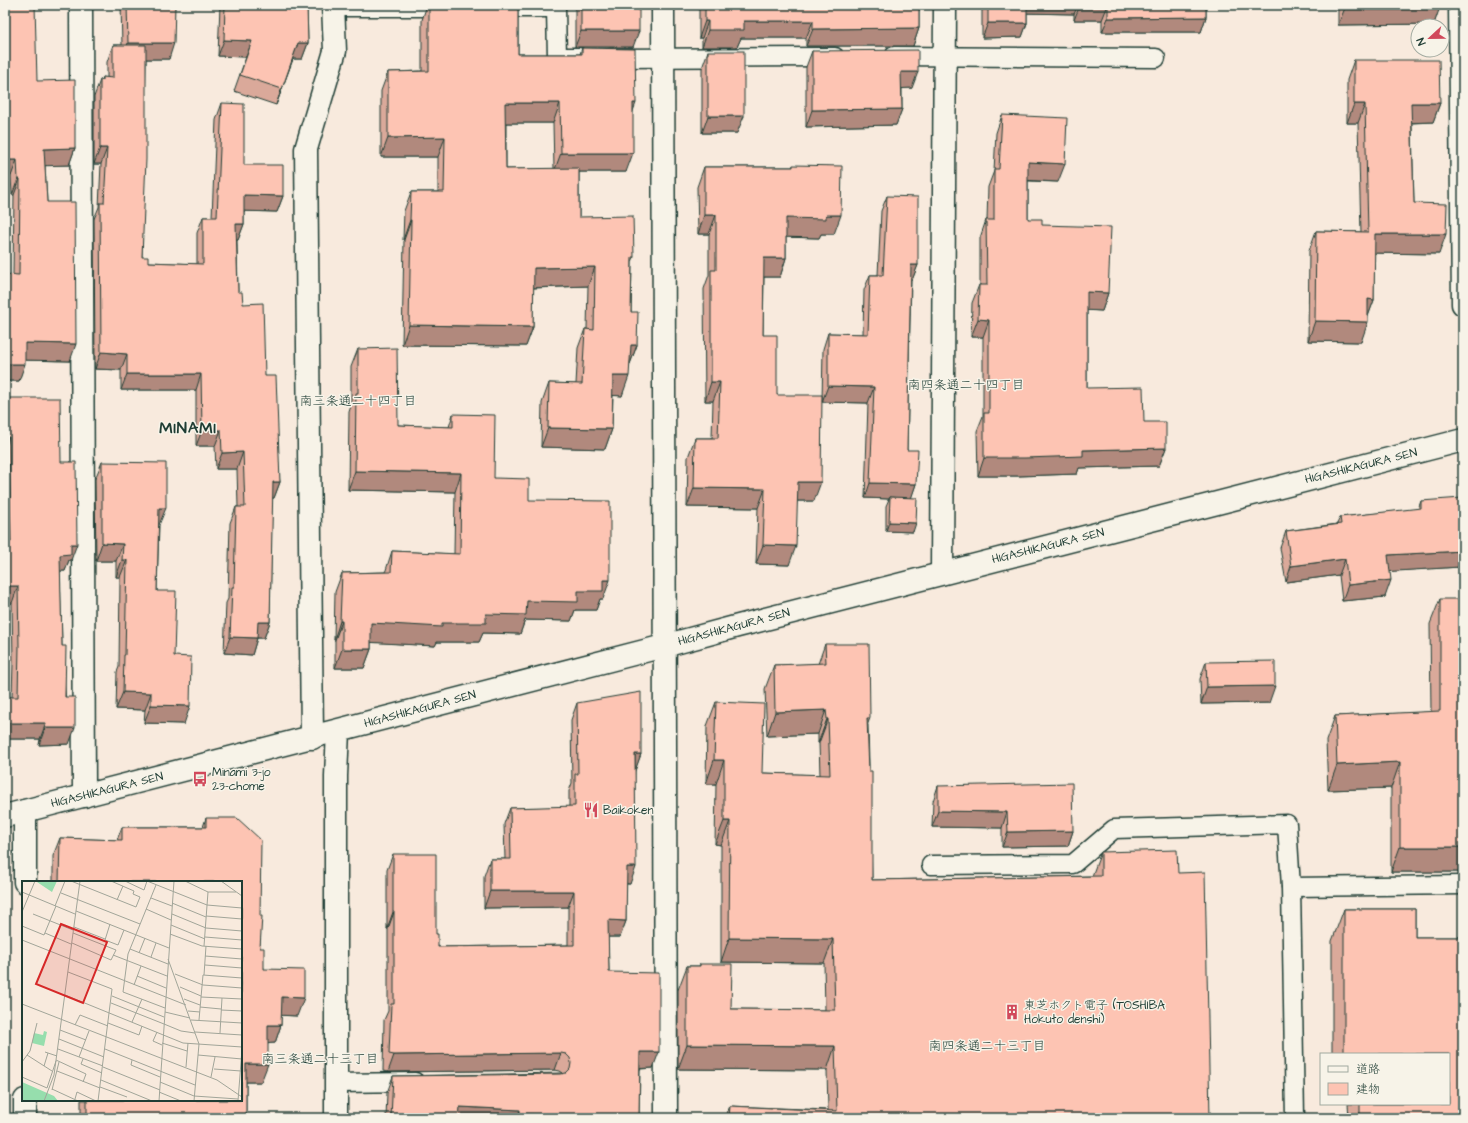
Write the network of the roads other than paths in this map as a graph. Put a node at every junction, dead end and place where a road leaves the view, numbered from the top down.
1 (81, 5) edge
2 (663, 5) edge
3 (945, 5) edge
4 (1460, 5) edge
5 (333, 6) edge
6 (875, 56) edge
7 (945, 56) junction
8 (851, 57) edge
9 (663, 58) junction
10 (1156, 58) dead end
11 (1463, 304) edge
12 (1463, 440) edge
13 (942, 573) junction
14 (664, 646) junction
15 (338, 731) junction
16 (312, 738) junction
17 (84, 796) junction
18 (15, 814) edge
19 (931, 865) dead end
20 (25, 881) edge
21 (1463, 885) edge
22 (1291, 887) junction
23 (430, 1081) edge
24 (336, 1083) junction
25 (25, 1101) edge
26 (25, 1118) edge
27 (336, 1118) edge
28 (666, 1118) edge
29 (1295, 1118) edge

1 - 17 street
2 - 9 street
3 - 7 street
4 - 11 street
5 - 9 lane
5 - 16 street
6 - 7 lane
7 - 10 lane
7 - 13 street
8 - 9 lane
9 - 14 street
12 - 13 street, HIGASHIKAGURA SEN
13 - 14 street, HIGASHIKAGURA SEN
14 - 15 street, HIGASHIKAGURA SEN
14 - 28 street
15 - 16 street, HIGASHIKAGURA SEN
15 - 24 street
16 - 17 street, HIGASHIKAGURA SEN
17 - 18 street, HIGASHIKAGURA SEN
18 - 20 street
19 - 22 lane
21 - 22 lane
22 - 29 lane
23 - 24 lane
24 - 27 street
25 - 26 street

